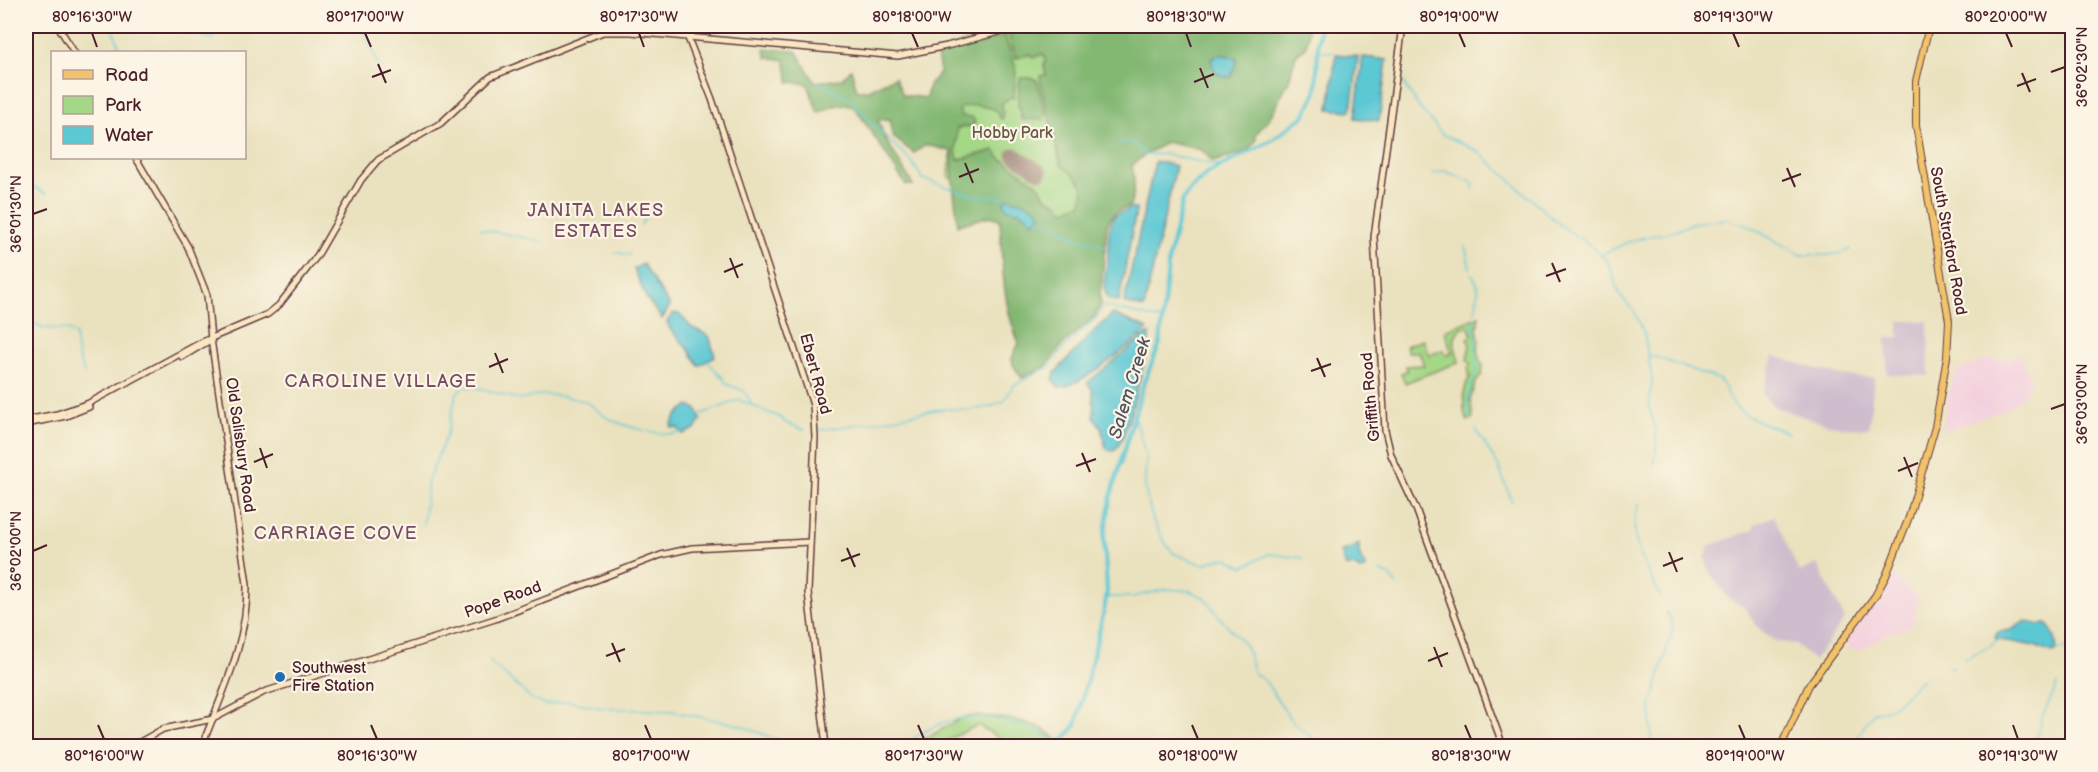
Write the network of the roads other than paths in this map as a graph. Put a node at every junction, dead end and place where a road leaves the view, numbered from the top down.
1 (58, 26) edge
2 (689, 26) edge
3 (1021, 26) edge
4 (1403, 26) edge
5 (1929, 26) edge
6 (688, 38) junction
7 (73, 51) edge
8 (137, 159) edge
9 (210, 339) junction
10 (26, 422) edge
11 (810, 542) junction
12 (213, 719) junction
13 (133, 747) edge
14 (202, 747) edge
15 (826, 747) edge
16 (1503, 747) edge
17 (1781, 747) edge

1 - 7 main road
2 - 6 main road, Ebert Road
3 - 6 main road
4 - 16 main road, Griffith Road
5 - 17 main road, South Stratford Road
6 - 9 main road
6 - 11 main road, Ebert Road
8 - 9 main road, Old Salisbury Road
9 - 10 main road
9 - 12 main road, Old Salisbury Road
11 - 12 main road, Pope Road
11 - 15 main road, Ebert Road
12 - 13 main road, Pope Road
12 - 14 main road, Old Salisbury Road

